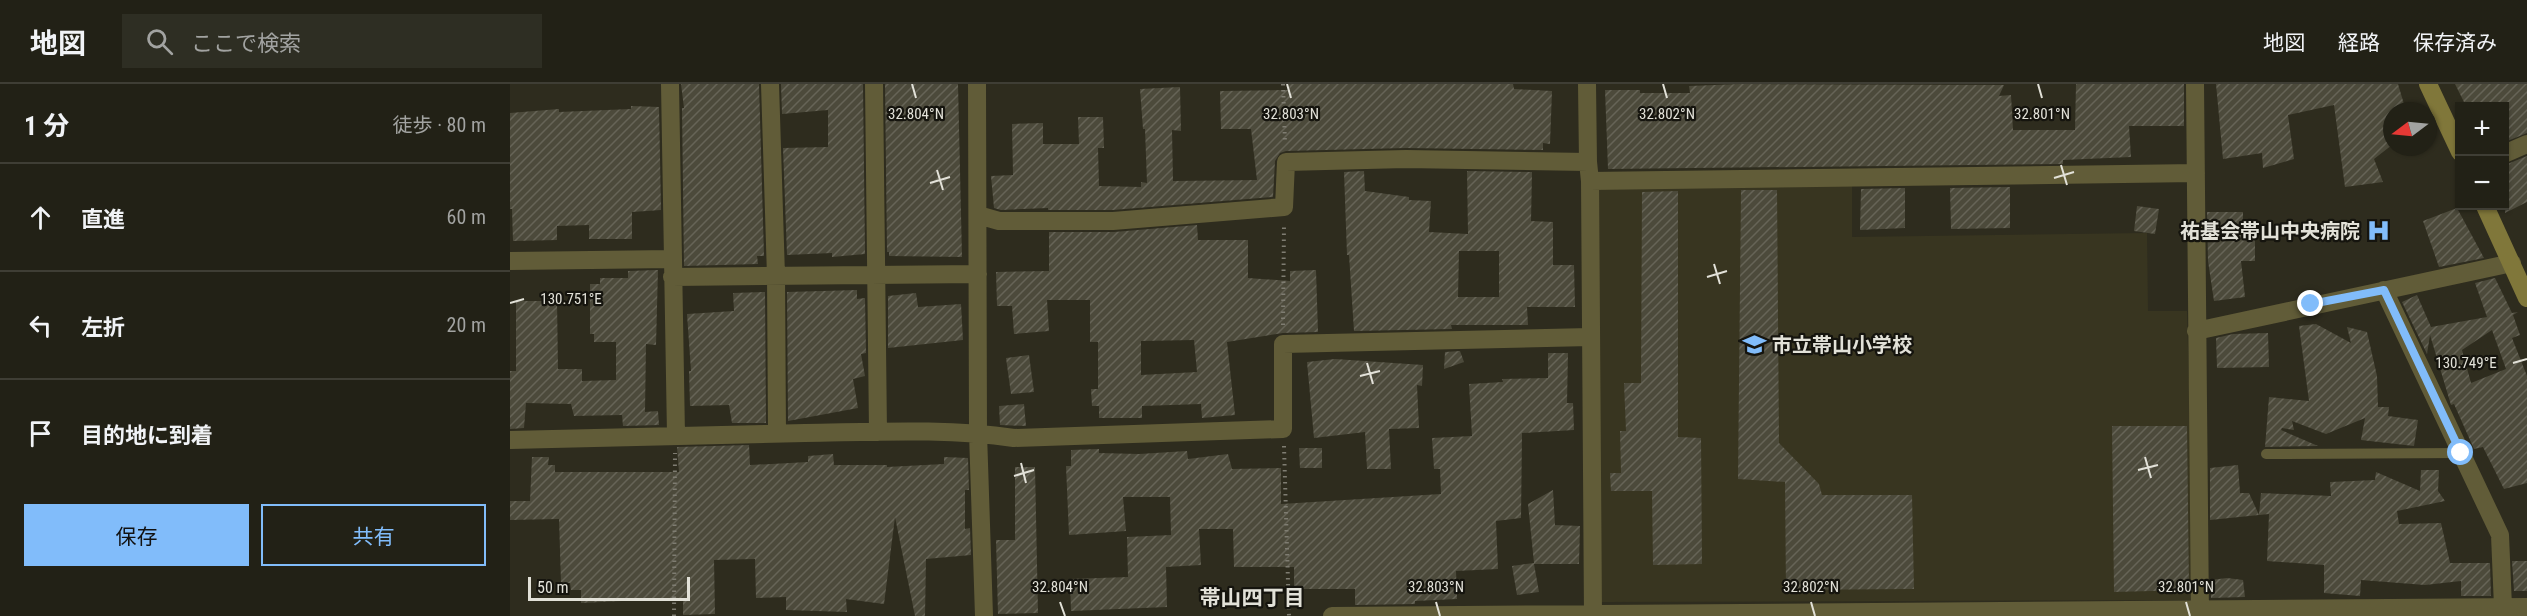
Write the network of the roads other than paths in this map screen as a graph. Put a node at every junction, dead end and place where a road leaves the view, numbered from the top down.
1 (670, 84) edge
2 (771, 84) edge
3 (874, 84) edge
4 (977, 84) edge
5 (1587, 84) edge
6 (2195, 84) edge
7 (2427, 84) edge
8 (2455, 142) edge
9 (2527, 144) edge
10 (2509, 152) edge
11 (1588, 162) junction
12 (2196, 173) junction
13 (1590, 181) junction
14 (2487, 210) edge
15 (978, 215) junction
16 (672, 259) junction
17 (510, 261) edge
18 (2518, 266) edge
19 (978, 274) junction
20 (877, 275) junction
21 (776, 276) junction
22 (672, 277) junction
23 (2384, 290) junction
24 (2527, 298) edge
25 (2196, 331) junction
26 (1590, 337) junction
27 (878, 432) junction
28 (978, 433) junction
29 (777, 434) junction
30 (676, 435) junction
31 (510, 440) edge
32 (2461, 453) junction
33 (2266, 454) dead end
34 (2503, 607) junction
35 (2527, 607) edge
36 (2200, 613) edge
37 (1593, 614) edge
38 (984, 616) edge
39 (1332, 616) edge

1 - 16 street
2 - 21 street
3 - 20 street
4 - 15 street
5 - 11 street
6 - 12 street
7 - 8 street
9 - 10 street
11 - 13 street
11 - 15 street
12 - 13 street
12 - 25 street
13 - 26 street
14 - 18 street
15 - 19 street
16 - 17 street
16 - 22 street
18 - 23 street
18 - 24 street
19 - 20 street
19 - 28 street
20 - 21 street
20 - 27 street
21 - 22 street
21 - 29 street
22 - 30 street
23 - 25 street
23 - 32 street
25 - 36 street
26 - 28 street
26 - 37 street
27 - 28 street
27 - 29 street
28 - 38 street
29 - 30 street
30 - 31 street
32 - 33 lane
32 - 34 street
34 - 35 street
34 - 36 street
36 - 37 street
37 - 39 street

